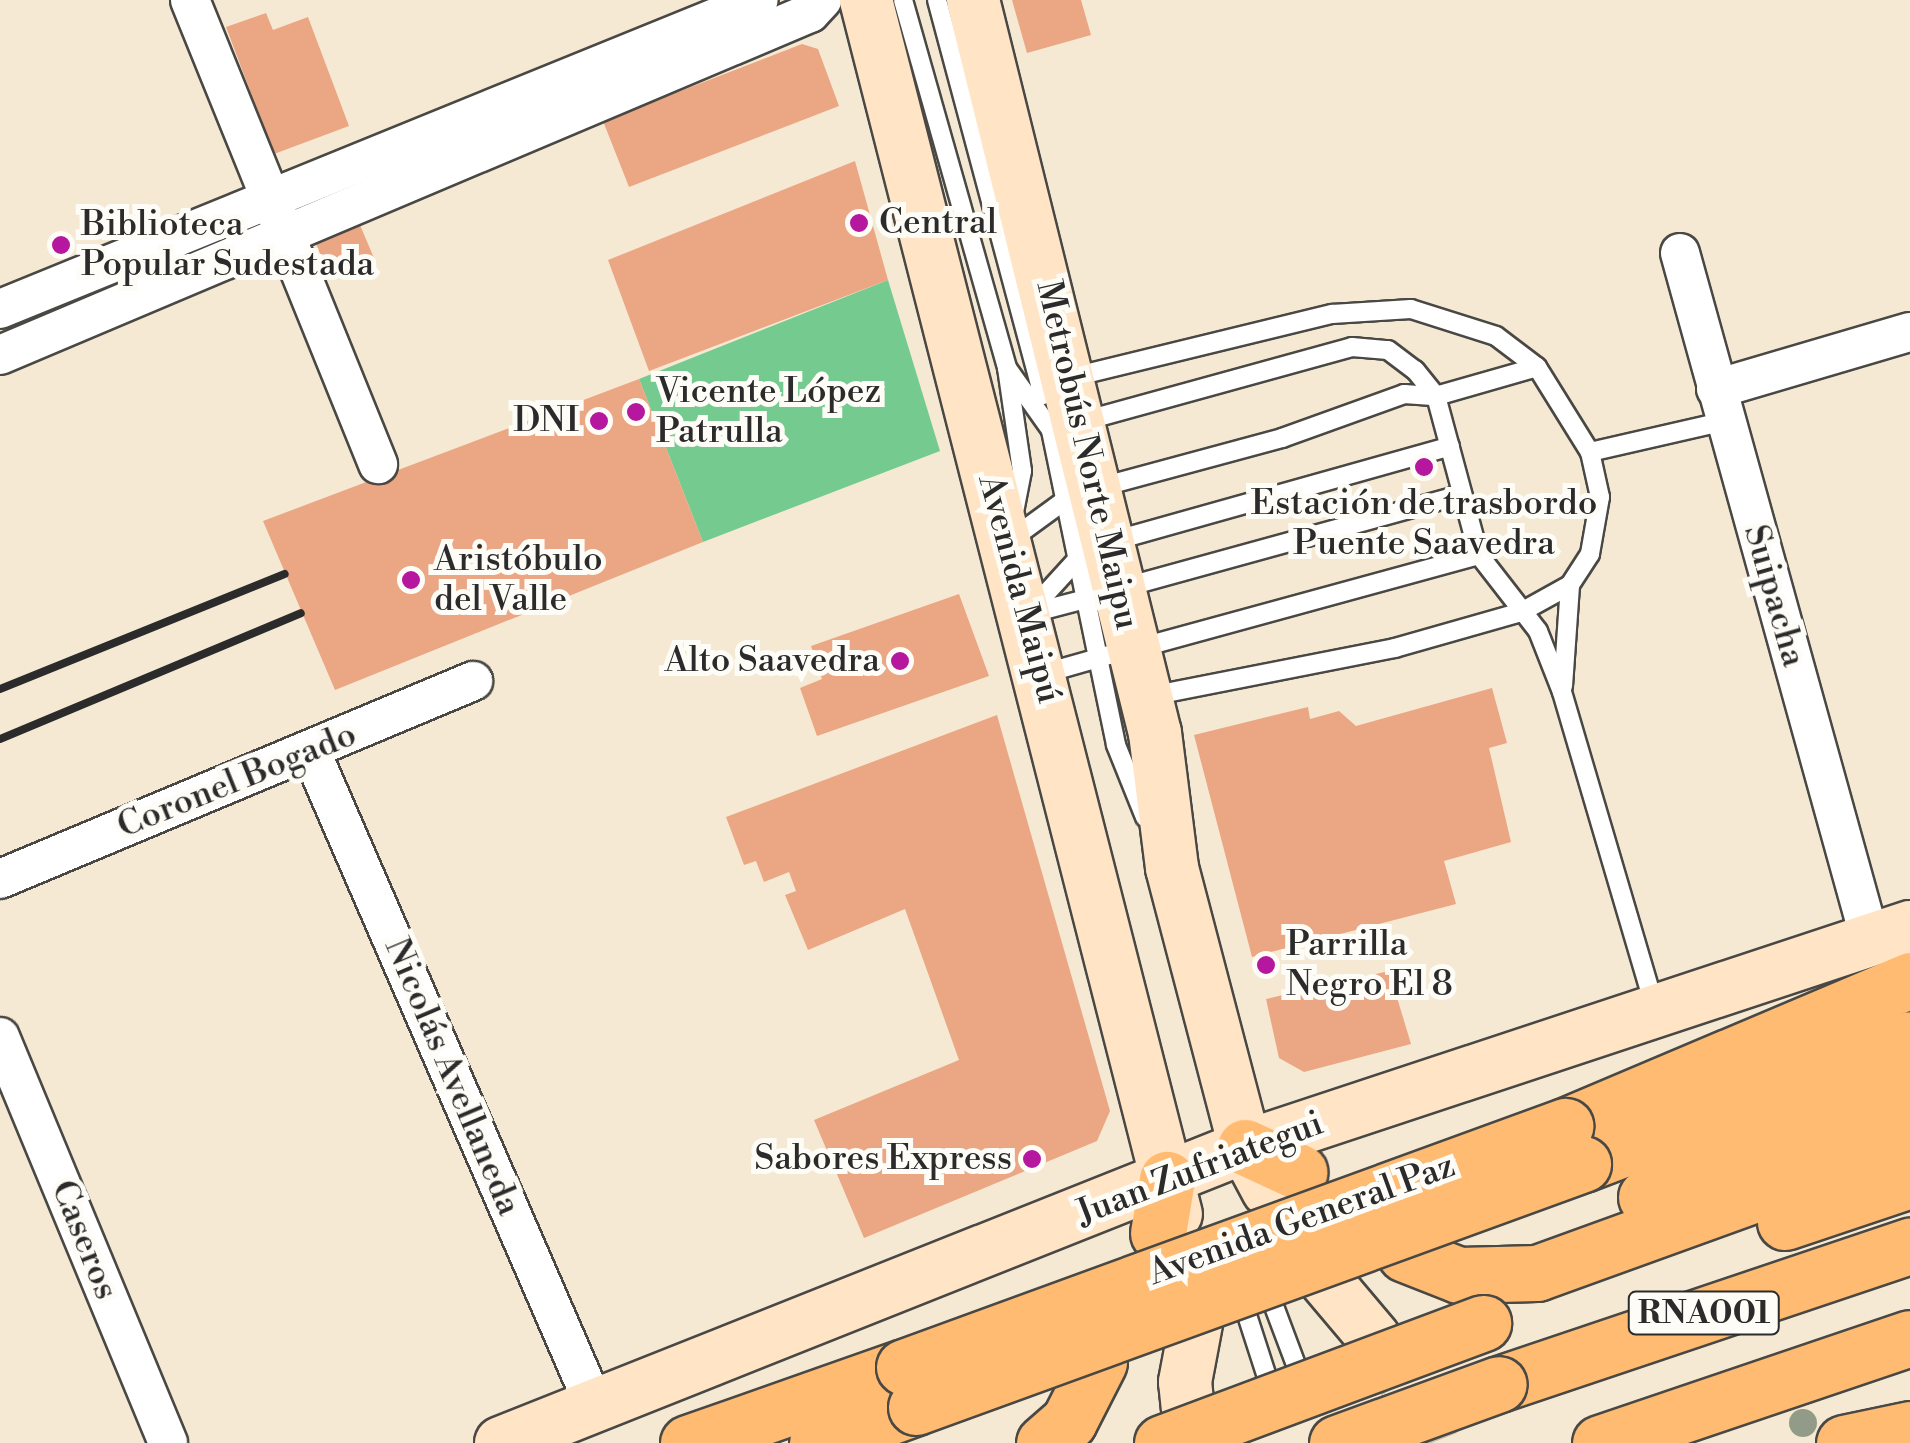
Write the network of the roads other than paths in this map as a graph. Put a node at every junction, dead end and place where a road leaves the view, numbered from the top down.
1 (190, 0) edge
2 (758, 0) edge
3 (822, 0) edge
4 (866, 0) edge
5 (903, 0) edge
6 (937, 0) edge
7 (973, 0) edge
8 (277, 214) junction
9 (1680, 253) dead end
10 (0, 309) edge
11 (1910, 332) edge
12 (0, 354) edge
13 (1537, 367) junction
14 (1008, 368) junction
15 (1436, 396) junction
16 (1060, 405) junction
17 (1720, 405) junction
18 (1450, 446) junction
19 (1590, 452) junction
20 (378, 464) dead end
21 (1080, 493) junction
22 (1459, 495) junction
23 (1008, 542) junction
24 (1478, 556) junction
25 (1098, 571) junction
26 (1570, 584) junction
27 (1521, 612) junction
28 (1028, 614) junction
29 (1128, 668) junction
30 (1042, 674) junction
31 (473, 682) dead end
32 (1562, 692) junction
33 (311, 752) junction
34 (0, 878) edge
35 (1890, 933) edge
36 (1910, 980) edge
37 (1657, 1015) junction
38 (0, 1037) edge
39 (1910, 1038) edge
40 (1910, 1085) edge
41 (1910, 1138) edge
42 (1574, 1145) junction
43 (1270, 1177) junction
44 (1910, 1180) edge
45 (1176, 1212) junction
46 (1910, 1246) edge
47 (1326, 1280) dead end
48 (1272, 1301) dead end
49 (1246, 1312) dead end
50 (1196, 1324) dead end
51 (1910, 1338) edge
52 (1364, 1342) tunnel mouth
53 (1099, 1362) dead end
54 (1296, 1365) dead end
55 (910, 1387) junction
56 (593, 1402) junction
57 (1210, 1406) edge
58 (1910, 1428) edge
59 (168, 1443) edge
60 (502, 1443) edge
61 (688, 1443) edge
62 (817, 1443) edge
63 (1044, 1443) edge
64 (1337, 1443) edge
65 (1600, 1443) edge
66 (1844, 1443) edge

1 - 8 street
2 - 8 street
3 - 8 street
4 - 23 main road, Avenida Maipú
5 - 14 lane, Metrobús Norte Maipu
6 - 16 lane, Metrobús Norte Maipu
7 - 16 main road
8 - 10 street
8 - 12 street
8 - 20 street
9 - 17 street, Suipacha
11 - 17 street
13 - 15 lane
13 - 16 lane
13 - 19 lane
14 - 16 lane
14 - 23 lane, Metrobús Norte Maipu
15 - 16 lane
15 - 18 lane
15 - 21 lane
16 - 21 main road
17 - 19 lane
17 - 35 street, Suipacha
18 - 22 lane
18 - 25 lane
19 - 26 lane
21 - 23 lane
21 - 25 main road
22 - 24 lane
22 - 25 lane
23 - 28 main road, Avenida Maipú
24 - 27 lane
24 - 29 lane
25 - 28 lane
25 - 28 lane
25 - 29 main road
26 - 27 lane
26 - 32 lane
27 - 29 lane
27 - 32 lane
28 - 30 main road, Avenida Maipú
29 - 30 lane
29 - 43 main road
30 - 45 main road, Avenida Maipú
31 - 33 street, Coronel Bogado
32 - 37 lane
33 - 34 street, Coronel Bogado
33 - 56 street, Nicolás Avellaneda
35 - 37 main road, Juan Zufriategui
36 - 42 highway, Avenida General Paz
37 - 43 main road, Juan Zufriategui
38 - 59 street, Caseros
39 - 42 highway
40 - 41 highway
42 - 55 highway, Avenida General Paz, bridge
43 - 45 main road, Juan Zufriategui
44 - 57 highway, bridge
45 - 56 main road, Juan Zufriategui
46 - 64 highway, RNA001, bridge
47 - 52 main road
48 - 54 lane
49 - 57 lane
50 - 57 main road
51 - 65 highway, RNA001
53 - 63 highway
55 - 61 highway, Avenida General Paz
55 - 62 highway
56 - 60 main road, Juan Zufriategui
58 - 66 highway

